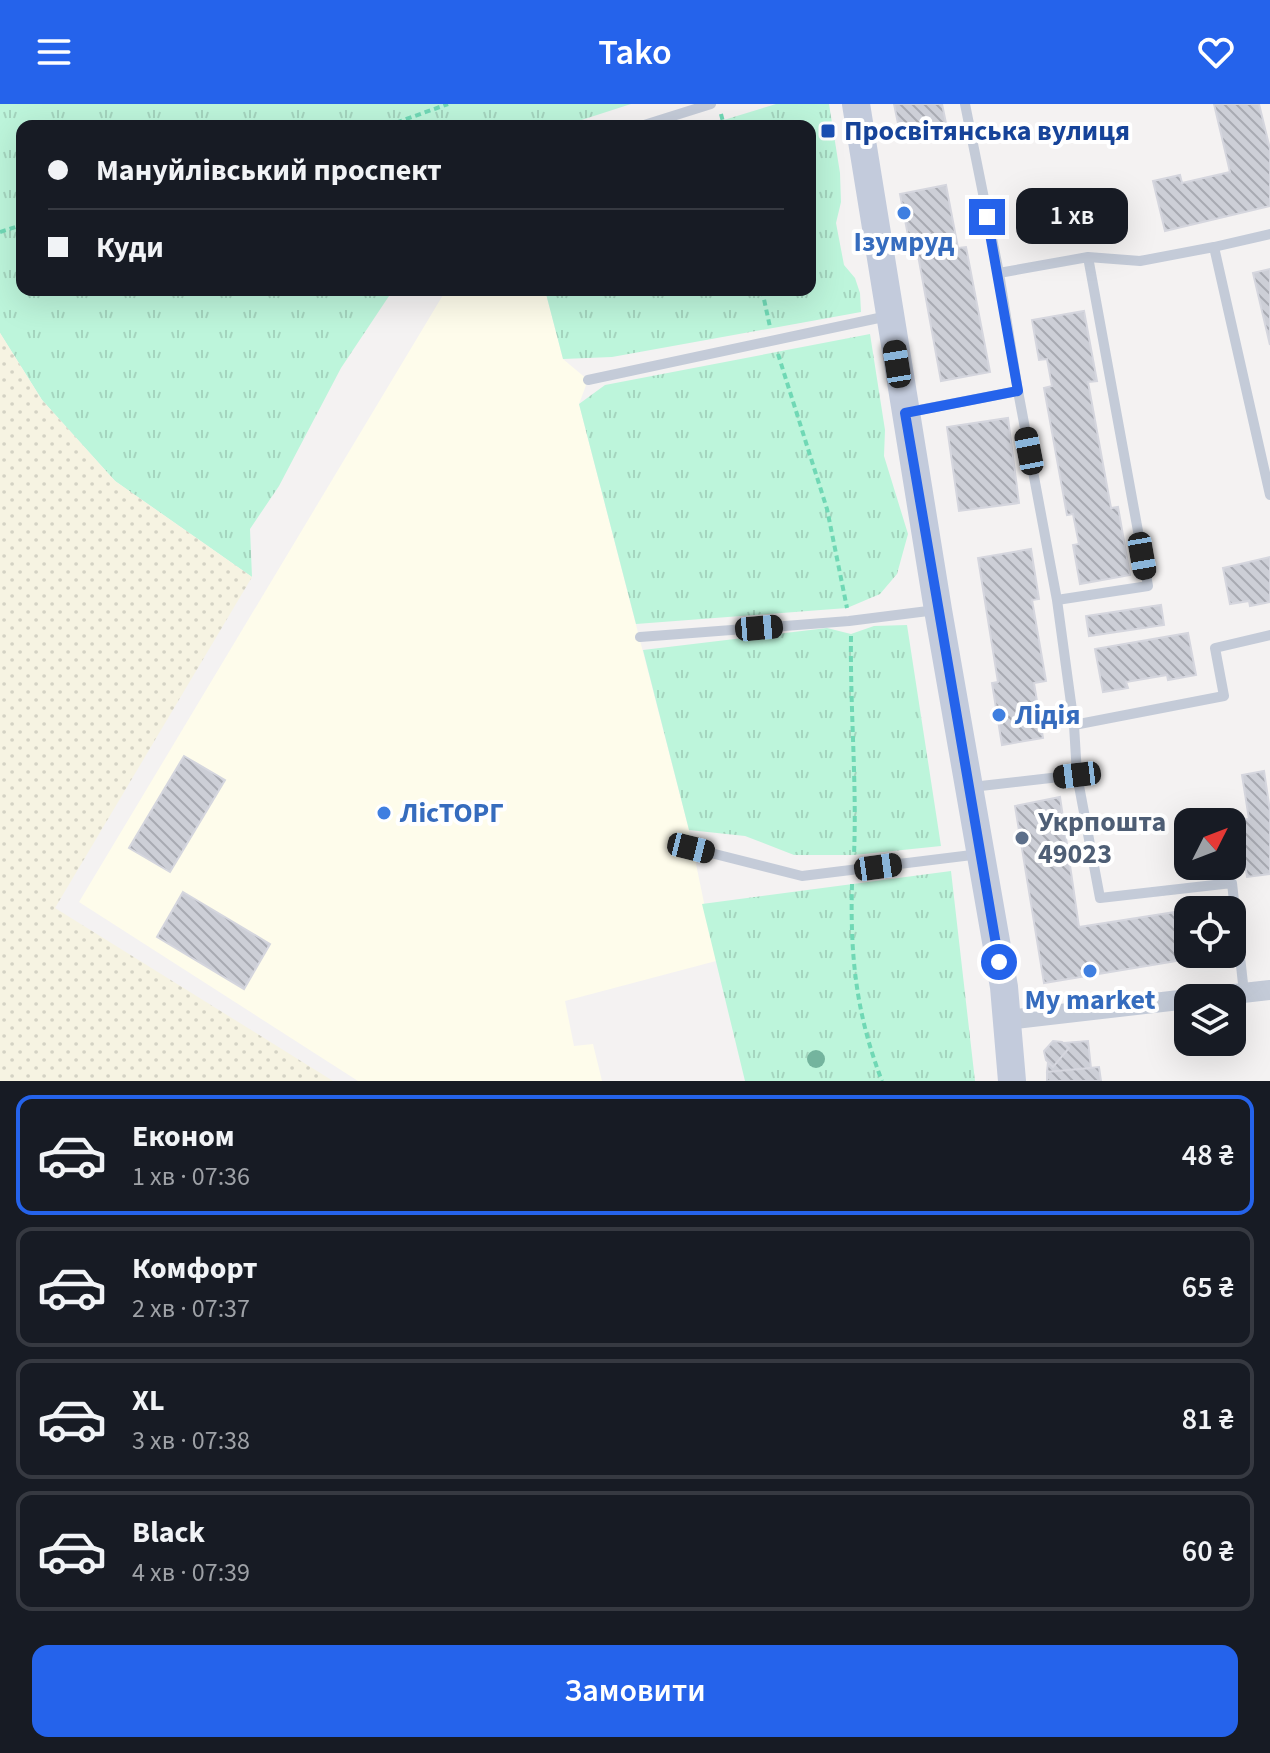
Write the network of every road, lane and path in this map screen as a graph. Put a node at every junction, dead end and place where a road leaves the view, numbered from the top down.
1 (448, 104) edge
2 (711, 104) edge
3 (856, 104) edge
4 (965, 104) edge
5 (404, 120) edge
6 (660, 120) edge
7 (1270, 234) edge
8 (1214, 247) junction
9 (1088, 257) junction
10 (999, 273) junction
11 (763, 296) edge
12 (889, 315) junction
13 (773, 340) junction
14 (588, 380) dead end
15 (1018, 391) junction
16 (905, 413) junction
17 (1270, 495) edge
18 (1057, 600) junction
19 (938, 610) junction
20 (849, 621) junction
21 (1270, 635) edge
22 (640, 637) dead end
23 (1074, 725) junction
24 (1077, 775) junction
25 (968, 787) junction
26 (691, 848) dead end
27 (980, 854) junction
28 (853, 870) junction
29 (1243, 984) edge
30 (1270, 990) edge
31 (1246, 993) edge
32 (1174, 1001) edge
33 (1007, 1020) junction
34 (882, 1081) edge
35 (1012, 1081) edge

1 - 5 path
2 - 6 lane
3 - 12 main road
4 - 10 lane
7 - 8 lane
8 - 9 lane
8 - 17 lane
9 - 10 lane
9 - 18 lane
10 - 15 lane
11 - 13 path
12 - 13 lane
12 - 16 main road
13 - 14 lane
13 - 20 path
15 - 16 lane
15 - 18 lane
16 - 19 main road
18 - 23 lane
19 - 20 lane
19 - 25 main road
20 - 22 lane
20 - 28 path
21 - 23 lane
23 - 24 lane
24 - 25 lane
24 - 29 lane
25 - 27 main road
26 - 28 lane
27 - 28 lane
27 - 33 main road
28 - 34 path
30 - 31 street
32 - 33 street
33 - 35 main road

